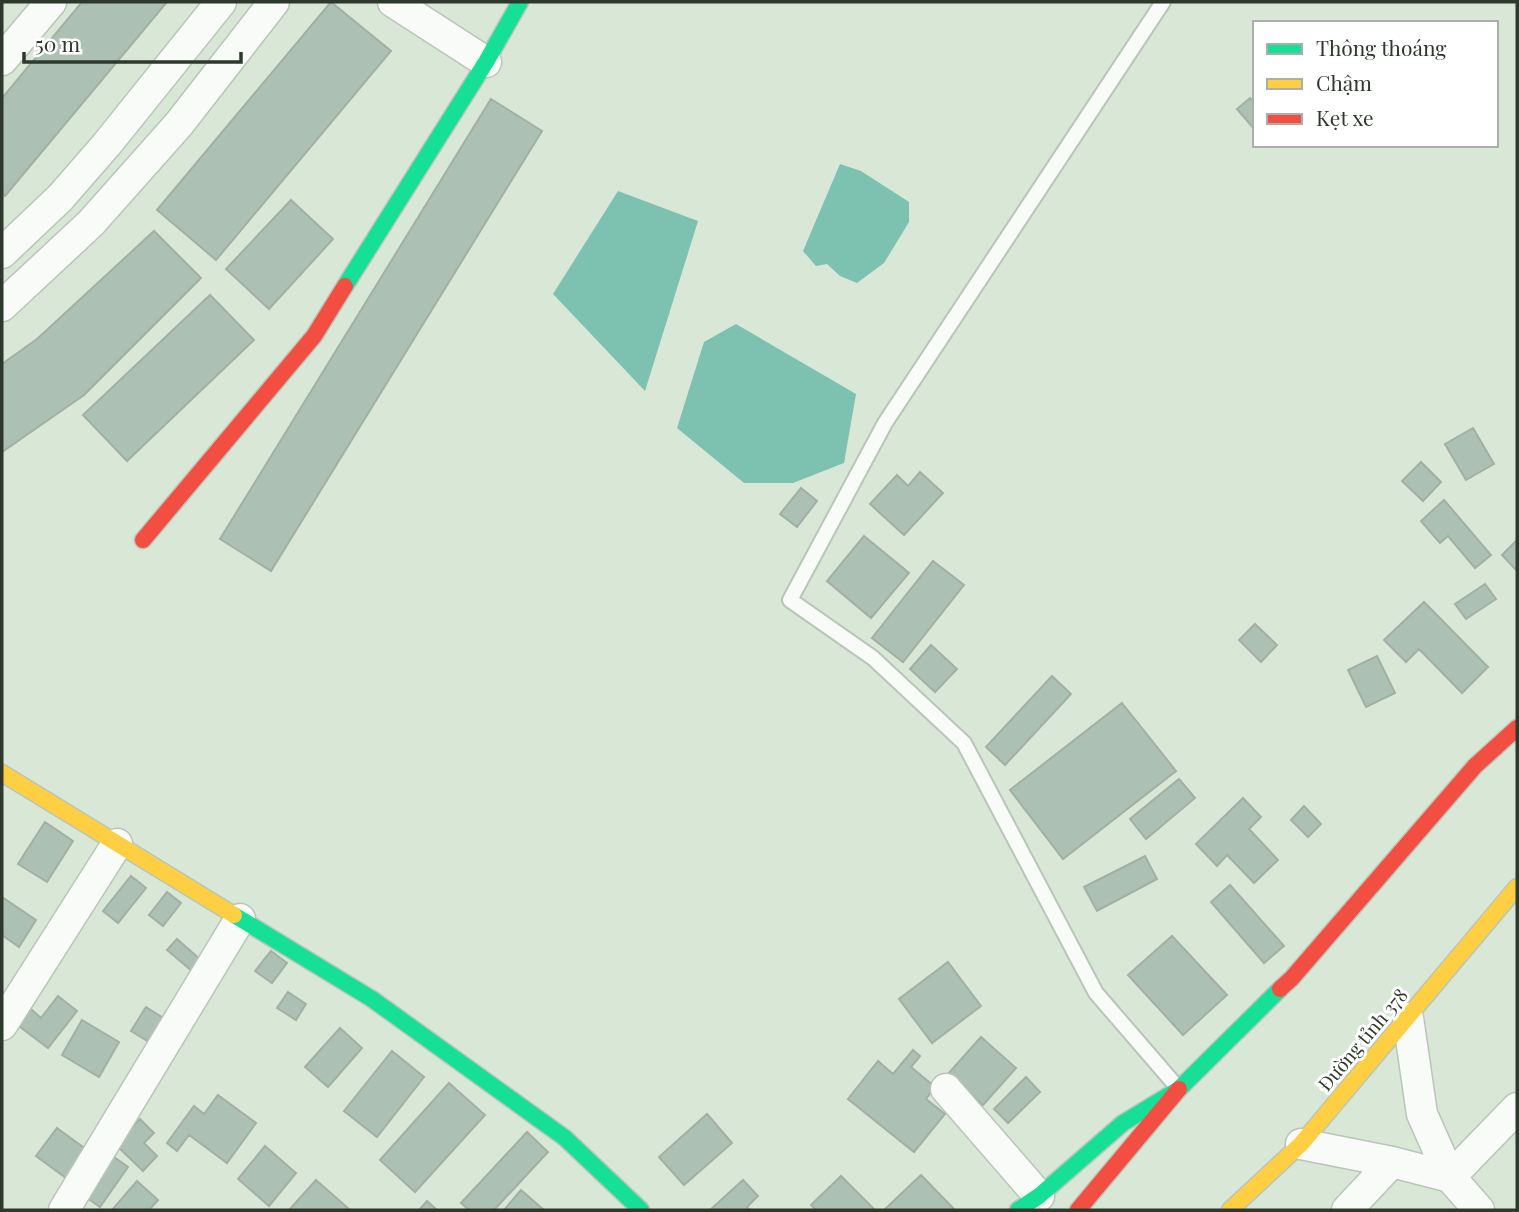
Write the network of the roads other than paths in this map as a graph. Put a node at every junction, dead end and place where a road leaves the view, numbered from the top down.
1 (51, 2) edge
2 (220, 2) edge
3 (274, 2) edge
4 (393, 2) edge
5 (520, 2) edge
6 (1163, 2) edge
7 (2, 60) edge
8 (486, 62) junction
9 (2, 253) edge
10 (2, 306) edge
11 (143, 540) dead end
12 (1517, 728) edge
13 (2, 773) edge
14 (117, 844) junction
15 (1517, 887) edge
16 (240, 919) junction
17 (1408, 1018) junction
18 (2, 1025) edge
19 (946, 1089) dead end
20 (1179, 1089) junction
21 (1517, 1108) edge
22 (1301, 1144) junction
23 (1392, 1162) junction
24 (1450, 1177) junction
25 (1028, 1203) edge
26 (64, 1210) edge
27 (641, 1210) edge
28 (1078, 1210) edge
29 (1230, 1210) edge
30 (1347, 1210) edge
31 (1479, 1210) edge

1 - 7 street
2 - 9 street
3 - 10 street
4 - 8 street
5 - 8 street
6 - 20 lane
8 - 11 street
12 - 20 street
13 - 14 street
14 - 16 street
14 - 18 street
15 - 17 street, Đường tỉnh 378
16 - 26 street
16 - 27 street
17 - 22 street, Đường tỉnh 378
17 - 24 street
19 - 25 street
20 - 25 street
20 - 28 street
21 - 24 street
22 - 23 street
22 - 29 street, Đường tỉnh 378
23 - 24 street
23 - 30 street
24 - 31 street

